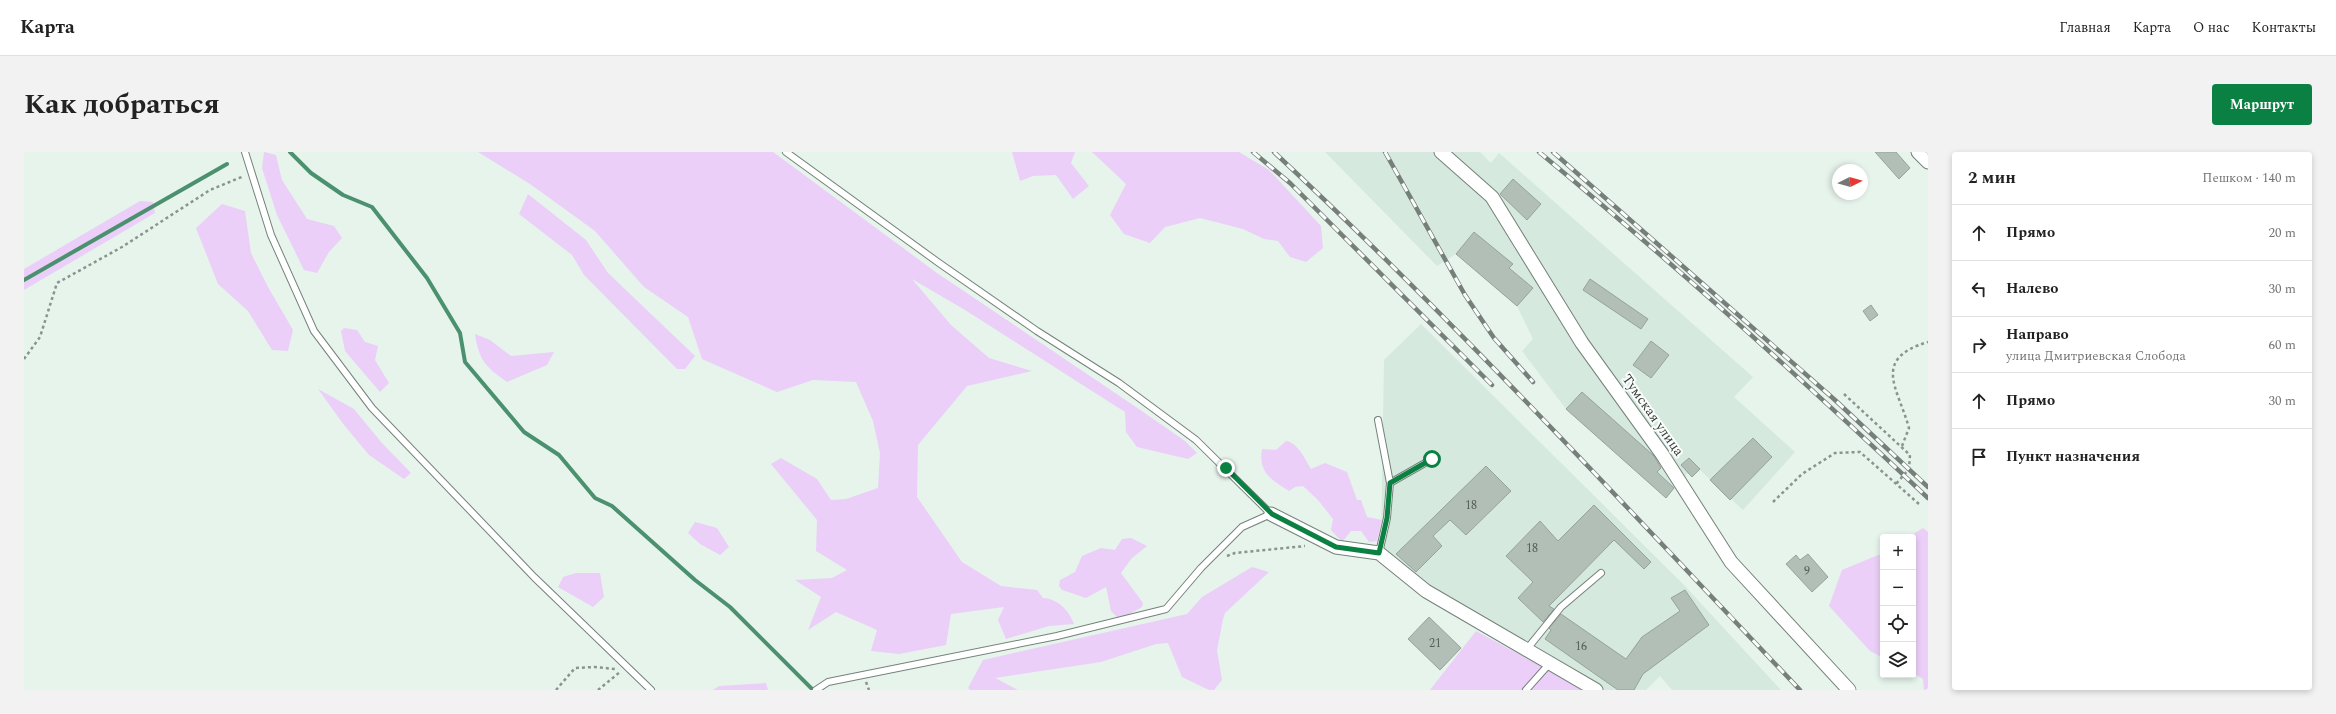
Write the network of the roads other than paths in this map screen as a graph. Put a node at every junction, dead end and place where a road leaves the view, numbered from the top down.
1 (245, 152) edge
2 (786, 152) edge
3 (1441, 152) edge
4 (1918, 152) edge
5 (1928, 162) edge
6 (1378, 420) dead end
7 (1432, 459) dead end
8 (1390, 483) junction
9 (1272, 514) junction
10 (1379, 553) junction
11 (1601, 573) dead end
12 (1527, 649) junction
13 (1550, 663) junction
14 (651, 690) edge
15 (816, 690) edge
16 (1526, 690) edge
17 (1596, 690) edge
18 (1849, 690) edge

1 - 14 lane
2 - 9 lane
3 - 18 street, Тумская улица
4 - 5 street
6 - 8 lane
7 - 8 lane
8 - 10 lane
9 - 10 street
9 - 15 lane
10 - 12 street
11 - 12 lane
12 - 13 street
13 - 16 lane
13 - 17 street

